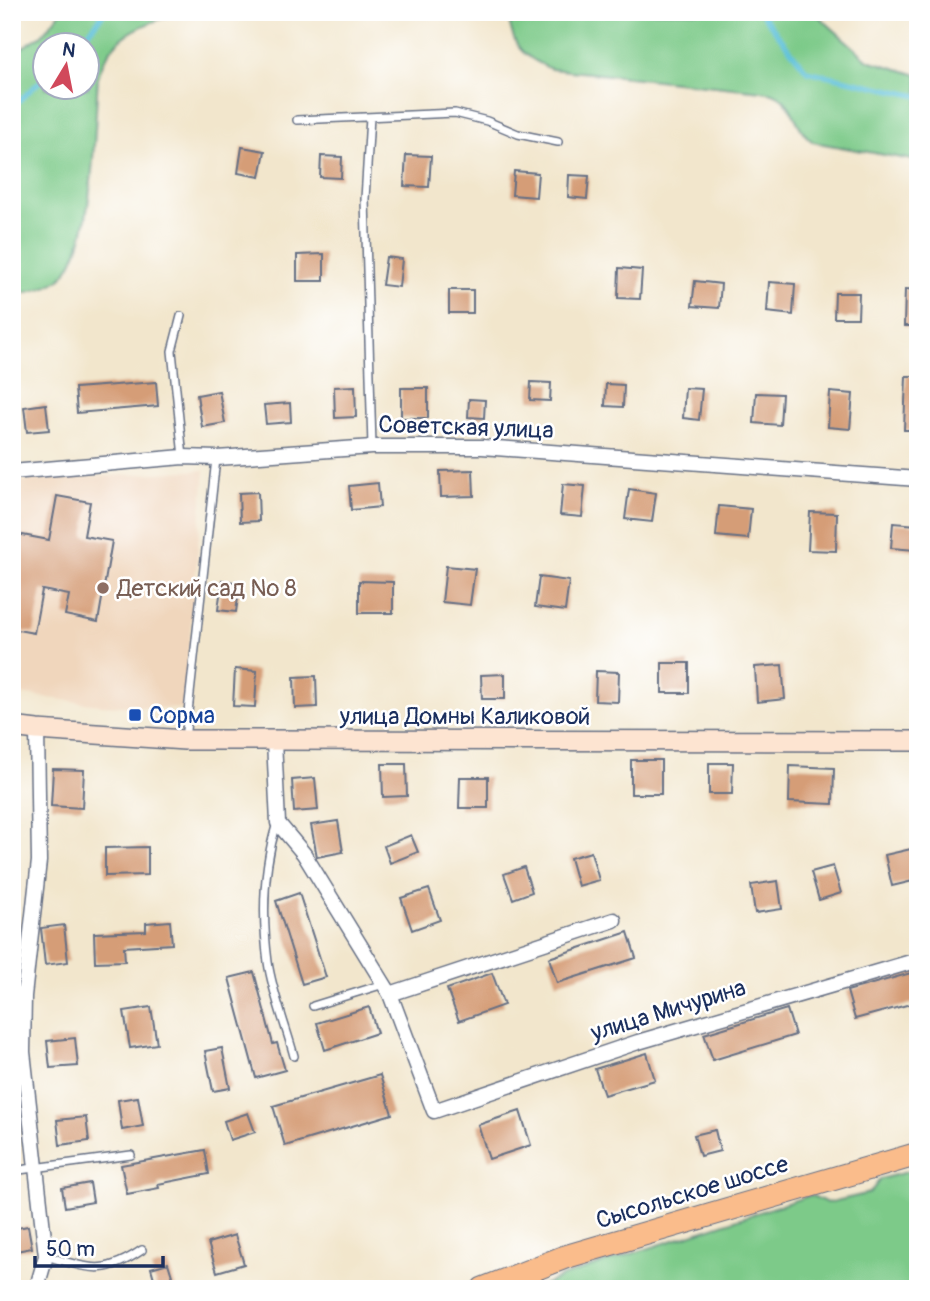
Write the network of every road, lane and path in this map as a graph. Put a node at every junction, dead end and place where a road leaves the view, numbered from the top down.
1 (370, 117) junction
2 (297, 120) dead end
3 (558, 142) dead end
4 (181, 316) dead end
5 (372, 447) junction
6 (183, 457) junction
7 (216, 458) junction
8 (12, 472) edge
9 (918, 479) edge
10 (12, 727) edge
11 (37, 730) junction
12 (185, 740) junction
13 (274, 741) junction
14 (918, 741) edge
15 (278, 823) junction
16 (614, 920) dead end
17 (918, 960) edge
18 (387, 989) junction
19 (313, 1006) dead end
20 (294, 1056) dead end
21 (918, 1154) edge
22 (131, 1155) dead end
23 (34, 1168) junction
24 (12, 1171) edge
25 (142, 1250) dead end
26 (46, 1256) junction
27 (41, 1289) edge
28 (483, 1289) edge

1 - 2 lane
1 - 3 lane
1 - 5 lane
4 - 6 lane
5 - 7 street, Советская улица
5 - 9 street, Советская улица
6 - 7 street, Советская улица
6 - 8 street, Советская улица
7 - 12 lane
10 - 11 main road, улица Домны Каликовой
11 - 12 main road, улица Домны Каликовой
11 - 23 street
12 - 13 main road, улица Домны Каликовой
13 - 14 main road, улица Домны Каликовой
13 - 15 street
15 - 18 street
15 - 20 lane
16 - 18 street
17 - 18 street, улица Мичурина
18 - 19 lane
21 - 28 highway, Сысольское шоссе
22 - 23 lane
23 - 24 lane
23 - 26 street
25 - 26 lane
26 - 27 street

